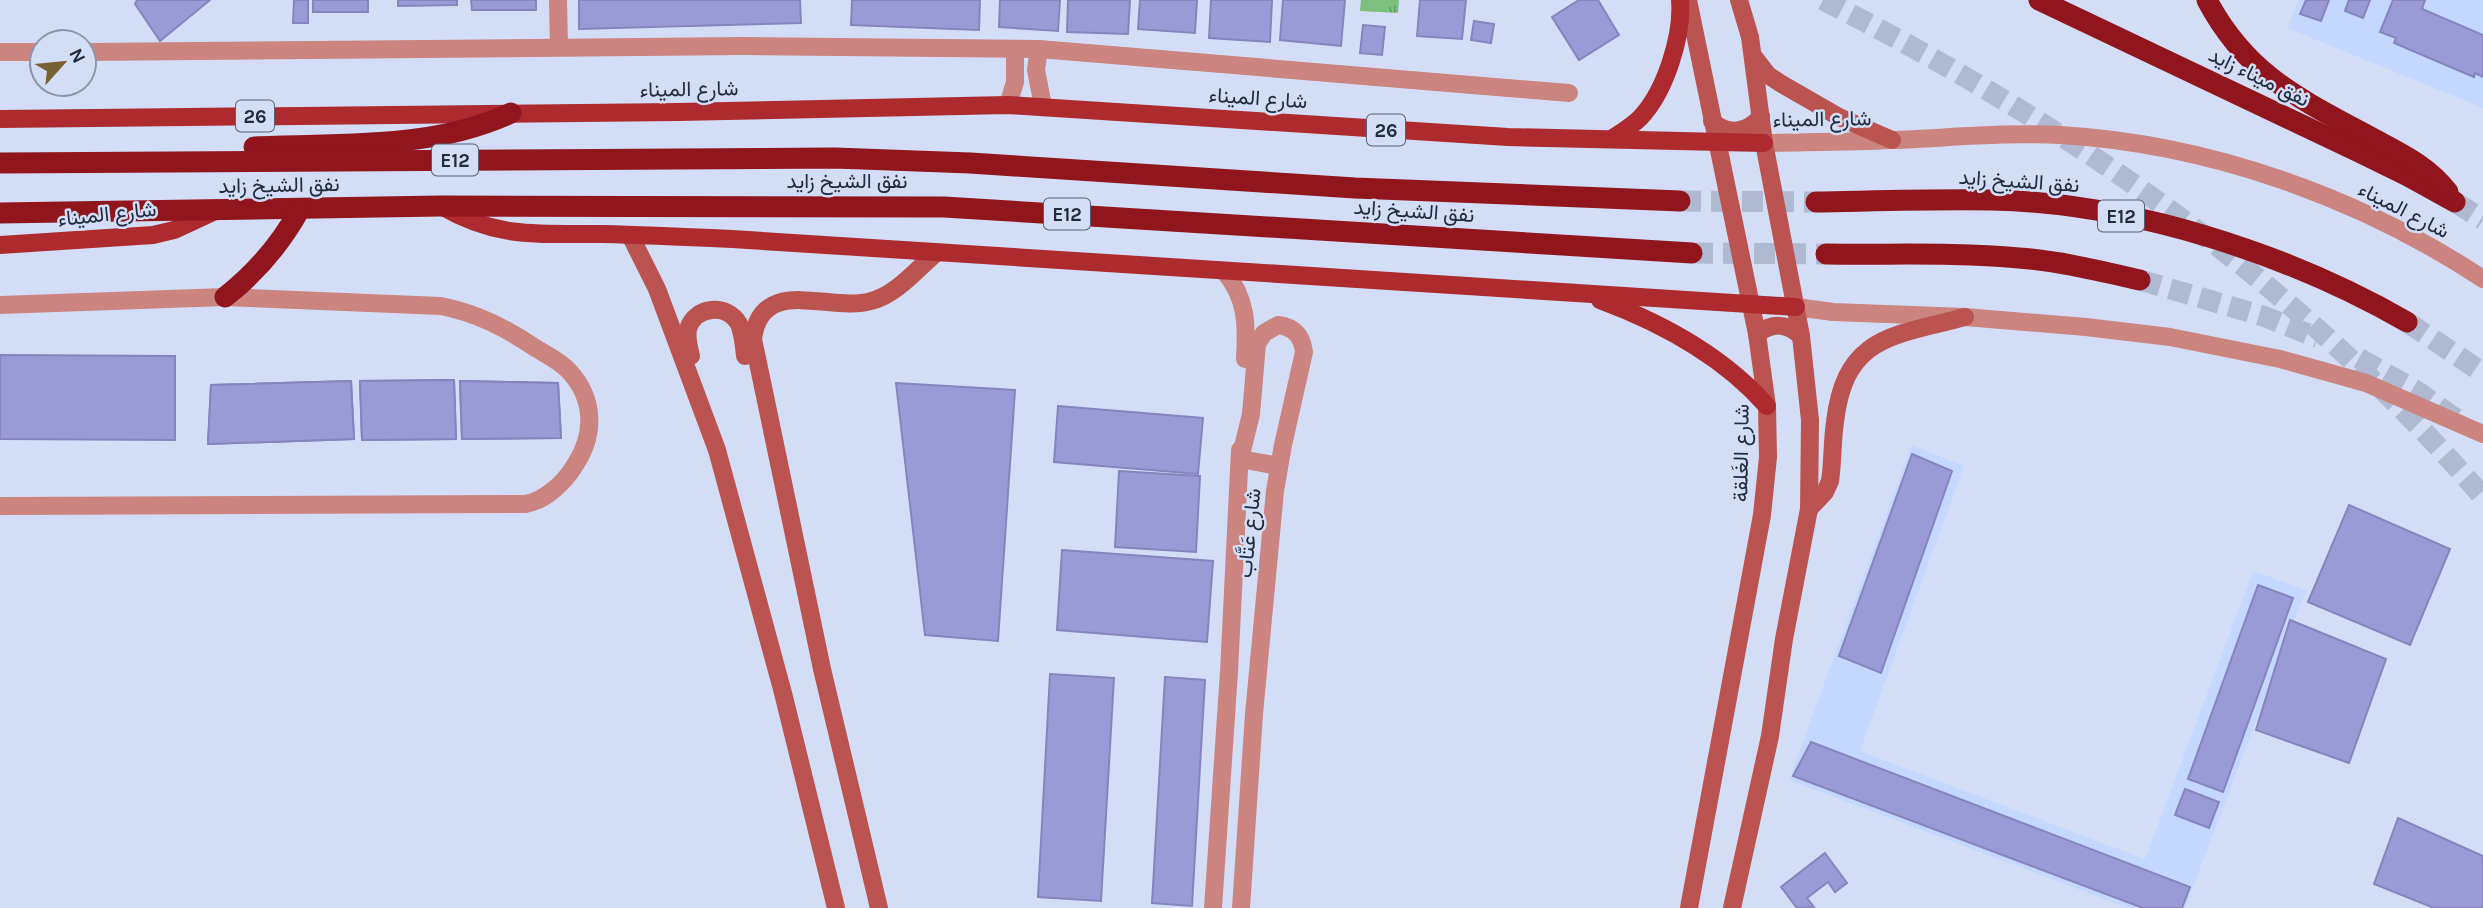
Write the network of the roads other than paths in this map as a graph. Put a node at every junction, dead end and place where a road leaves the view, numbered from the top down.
1 (558, 0) edge
2 (1680, 0) edge
3 (1688, 0) edge
4 (1739, 0) edge
5 (2039, 0) edge
6 (2207, 0) edge
7 (559, 47) junction
8 (1015, 49) junction
9 (1039, 49) junction
10 (0, 52) edge
11 (28, 52) edge
12 (98, 52) edge
13 (1752, 55) junction
14 (1569, 93) dead end
15 (1008, 105) junction
16 (1044, 106) junction
17 (511, 113) junction
18 (1761, 116) junction
19 (0, 119) edge
20 (1712, 121) junction
21 (1613, 138) junction
22 (1892, 141) junction
23 (1716, 142) junction
24 (1765, 143) junction
25 (209, 161) junction
26 (0, 163) edge
27 (1679, 201) tunnel mouth
28 (1816, 202) tunnel mouth
29 (441, 206) junction
30 (300, 209) junction
31 (215, 211) junction
32 (0, 213) edge
33 (629, 235) junction
34 (0, 245) edge
35 (936, 253) junction
36 (1692, 253) tunnel mouth
37 (1826, 254) tunnel mouth
38 (1224, 271) junction
39 (2481, 276) edge
40 (2140, 280) tunnel mouth
41 (1576, 293) junction
42 (225, 297) junction
43 (1751, 304) junction
44 (0, 305) edge
45 (1796, 307) junction
46 (1965, 317) junction
47 (2407, 322) tunnel mouth
48 (1757, 334) junction
49 (1801, 335) junction
50 (700, 402) junction
51 (766, 403) junction
52 (1767, 406) junction
53 (2483, 434) edge
54 (1240, 460) junction
55 (1279, 466) junction
56 (0, 506) edge
57 (1809, 509) junction
58 (836, 908) edge
59 (879, 908) edge
60 (1213, 908) edge
61 (1241, 908) edge
62 (1689, 908) edge
63 (1732, 908) edge

1 - 7 street
2 - 21 main road
3 - 20 main road, شارع الغَلقة
4 - 13 main road
5 - 6 highway, نفق ميناء زايد
7 - 8 street
7 - 12 street
8 - 9 street
8 - 15 street
9 - 14 street
9 - 16 street
10 - 11 street
13 - 18 main road
13 - 22 main road
15 - 16 main road, شارع الميناء / 26
15 - 17 main road, شارع الميناء / 26
16 - 21 main road, شارع الميناء / 26
17 - 19 main road, شارع الميناء / 26
17 - 25 highway
18 - 20 main road
18 - 24 main road
20 - 23 main road, شارع الغَلقة
21 - 23 main road, شارع الميناء / 26
22 - 24 street, شارع الميناء / 26
22 - 39 street, شارع الميناء / 26
23 - 24 main road, شارع الميناء / 26
23 - 43 main road, شارع الغَلقة
24 - 45 main road
25 - 26 highway, نفق الشيخ زايد / E12
25 - 27 highway, نفق الشيخ زايد / E12
28 - 47 highway, نفق الشيخ زايد / E12
29 - 30 highway, نفق الشيخ زايد / E12
29 - 33 main road
29 - 36 highway, نفق الشيخ زايد / E12
30 - 31 highway, نفق الشيخ زايد / E12
30 - 42 highway
31 - 32 highway, نفق الشيخ زايد / E12
31 - 34 main road, شارع الميناء
33 - 35 main road
33 - 50 main road
35 - 38 main road
35 - 51 main road
37 - 40 highway
38 - 41 main road
38 - 54 street, شارع عَتَّاب
41 - 43 main road
41 - 52 main road
42 - 44 street
42 - 56 street
43 - 45 main road
43 - 48 main road, شارع الغَلقة
45 - 46 street
45 - 49 main road
46 - 53 street
46 - 57 main road
48 - 49 main road
48 - 52 main road, شارع الغَلقة
49 - 57 main road
50 - 51 main road
50 - 58 main road
51 - 59 main road
52 - 62 main road, شارع الغَلقة
54 - 55 street
54 - 55 street, شارع عَتَّاب
54 - 60 street, شارع عَتَّاب
55 - 61 street, شارع عَتَّاب
57 - 63 main road

